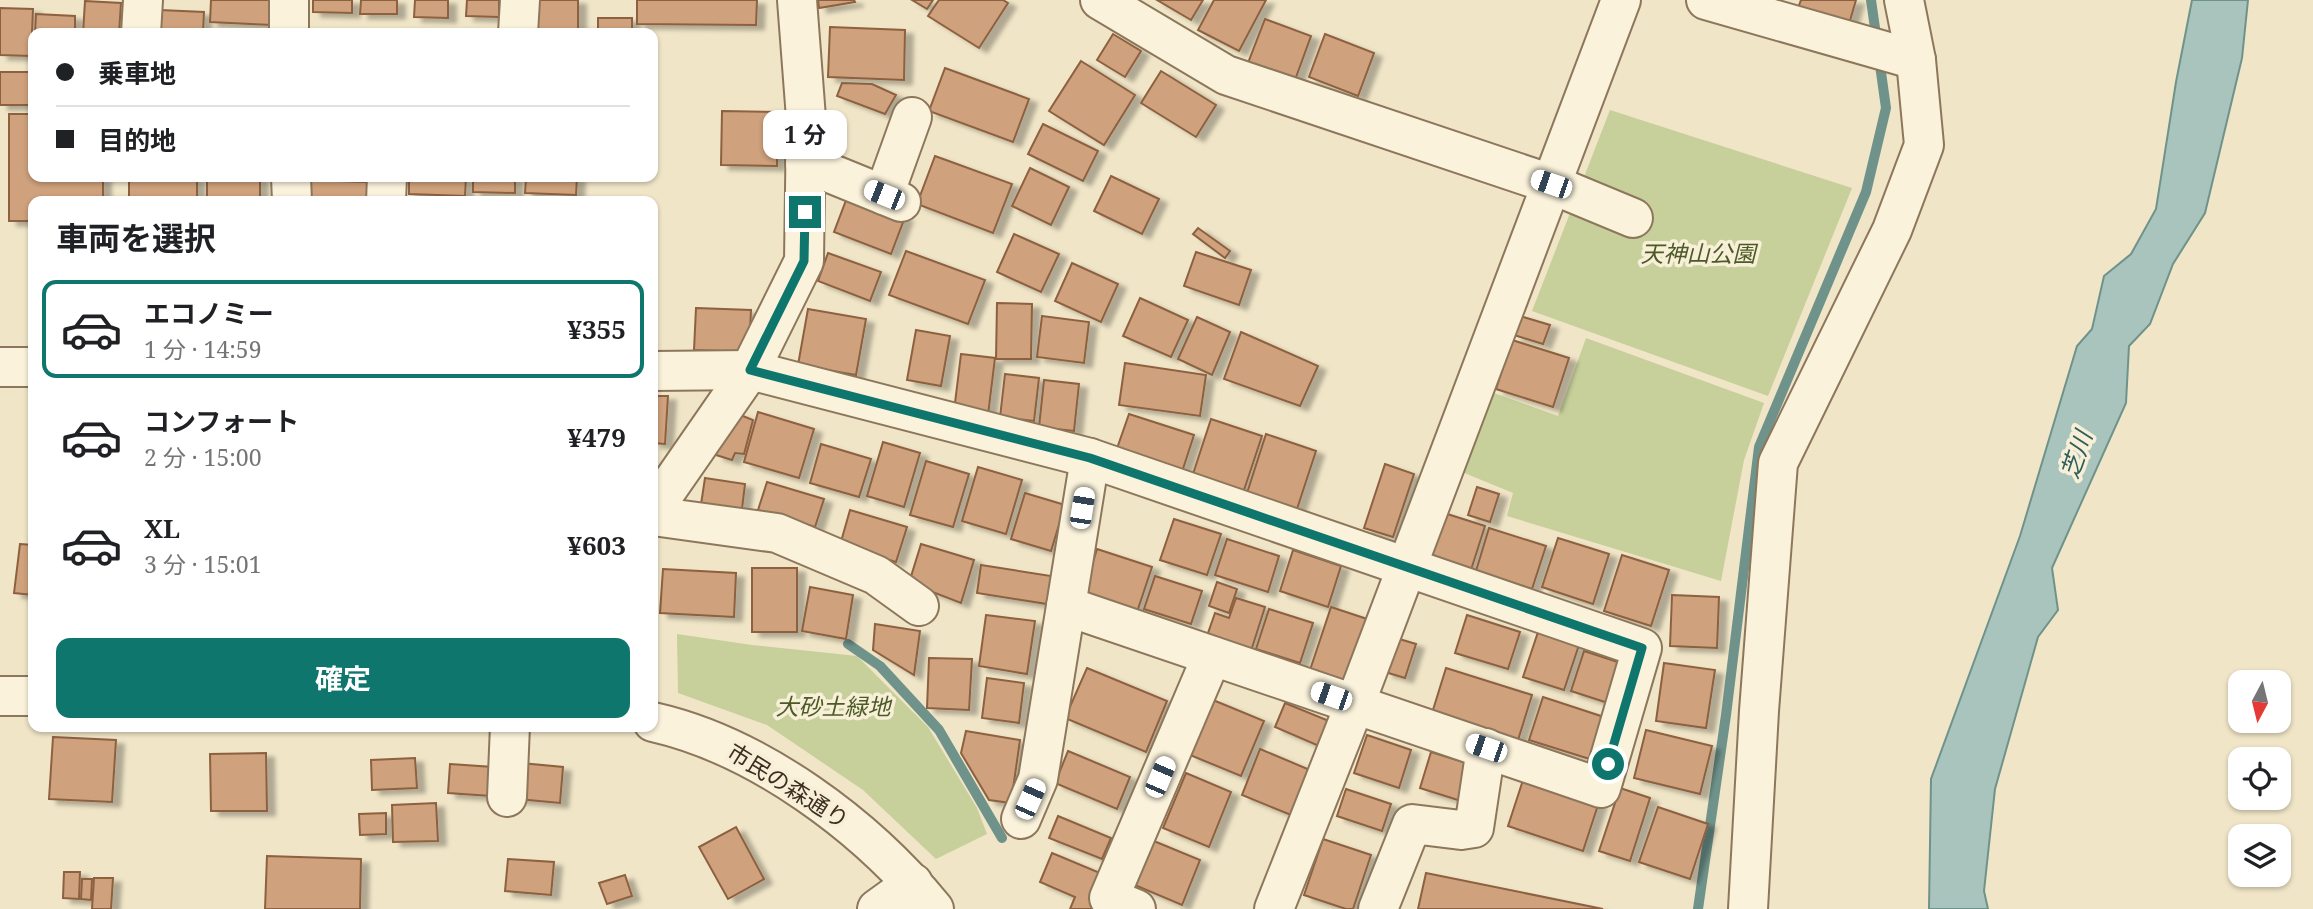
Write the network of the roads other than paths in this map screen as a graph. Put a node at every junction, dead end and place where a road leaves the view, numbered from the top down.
1 (143, 0) edge
2 (289, 0) edge
3 (520, 0) edge
4 (797, 0) edge
5 (1100, 0) edge
6 (1621, 0) edge
7 (1706, 0) edge
8 (1904, 0) edge
9 (141, 28) edge
10 (289, 28) edge
11 (518, 28) edge
12 (1916, 60) junction
13 (912, 117) dead end
14 (805, 163) junction
15 (1551, 184) junction
16 (1633, 218) dead end
17 (0, 367) edge
18 (28, 367) edge
19 (750, 370) junction
20 (658, 371) edge
21 (1090, 458) junction
22 (658, 503) edge
23 (658, 517) edge
24 (1407, 566) junction
25 (919, 606) dead end
26 (1066, 607) junction
27 (1212, 656) junction
28 (0, 696) edge
29 (28, 696) edge
30 (1355, 704) junction
31 (658, 724) edge
32 (510, 732) edge
33 (1486, 748) junction
34 (507, 797) dead end
35 (1021, 819) dead end
36 (923, 896) edge
37 (877, 909) edge
38 (1136, 909) edge
39 (1274, 909) edge
40 (1378, 909) edge
41 (1748, 909) edge

1 - 9 street
2 - 10 street
3 - 11 street
4 - 14 street
5 - 15 street
6 - 15 street
7 - 12 street
8 - 12 street
12 - 41 street
13 - 14 street
14 - 19 street
15 - 16 street
15 - 24 street
17 - 18 street
19 - 20 street
19 - 21 street
19 - 22 street
21 - 24 street
21 - 26 street
23 - 25 street
24 - 30 street
24 - 33 street
26 - 27 street
26 - 35 street
27 - 30 street
27 - 38 street
28 - 29 street
30 - 33 street
30 - 39 street
31 - 36 street, 市民の森通り
32 - 34 street
33 - 40 street
36 - 37 street

